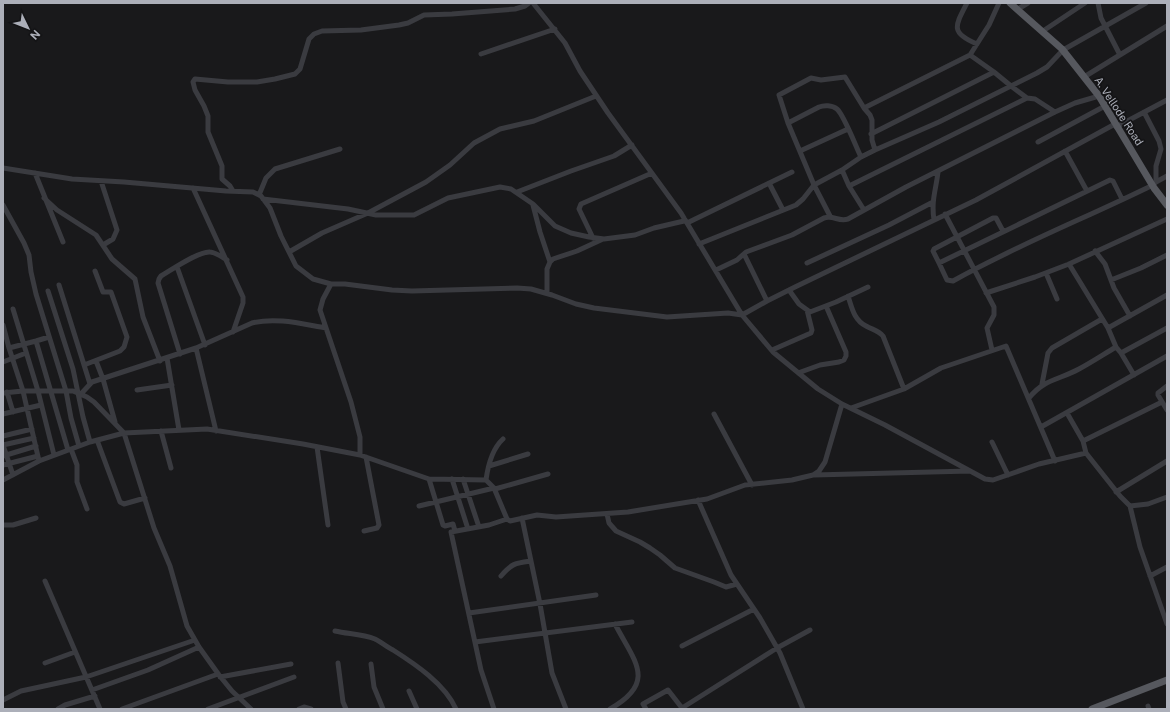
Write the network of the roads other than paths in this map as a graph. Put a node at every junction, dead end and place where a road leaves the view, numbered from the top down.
1 (529, 3) edge
2 (533, 3) edge
3 (967, 3) edge
4 (999, 3) edge
5 (1010, 3) edge
6 (1028, 3) edge
7 (1085, 3) edge
8 (1098, 3) edge
9 (1146, 3) edge
10 (1018, 10) junction
11 (1105, 26) junction
12 (1167, 26) edge
13 (555, 30) junction
14 (1043, 31) junction
15 (976, 44) junction
16 (1063, 50) junction
17 (481, 54) dead end
18 (970, 54) junction
19 (1120, 54) junction
20 (994, 72) junction
21 (1084, 77) junction
22 (1011, 86) junction
23 (596, 96) junction
24 (1098, 96) junction
25 (1027, 98) junction
26 (1167, 101) edge
27 (1104, 106) junction
28 (864, 108) junction
29 (1055, 112) junction
30 (1144, 112) junction
31 (788, 123) junction
32 (1116, 125) junction
33 (848, 129) junction
34 (872, 134) junction
35 (1038, 142) dead end
36 (632, 145) junction
37 (340, 149) dead end
38 (875, 150) junction
39 (800, 151) junction
40 (1065, 151) junction
41 (1167, 151) edge
42 (1160, 154) junction
43 (861, 157) junction
44 (3, 168) edge
45 (842, 170) junction
46 (792, 172) dead end
47 (938, 172) junction
48 (35, 173) junction
49 (652, 173) junction
50 (1167, 176) edge
51 (101, 180) junction
52 (769, 183) junction
53 (1154, 183) junction
54 (814, 185) junction
55 (849, 186) junction
56 (193, 188) junction
57 (1087, 190) junction
58 (233, 191) junction
59 (517, 192) junction
60 (261, 197) junction
61 (44, 198) junction
62 (1122, 199) junction
63 (932, 202) junction
64 (1166, 203) edge
65 (533, 204) junction
66 (3, 205) edge
67 (783, 210) junction
68 (864, 210) junction
69 (368, 213) junction
70 (945, 214) junction
71 (830, 216) junction
72 (1167, 219) edge
73 (685, 220) junction
74 (934, 220) junction
75 (1003, 231) junction
76 (956, 237) junction
77 (593, 238) junction
78 (604, 239) junction
79 (63, 242) dead end
80 (699, 244) junction
81 (103, 245) junction
82 (964, 251) junction
83 (1095, 251) junction
84 (289, 252) junction
85 (744, 254) junction
86 (1167, 255) edge
87 (227, 261) junction
88 (550, 262) junction
89 (807, 263) dead end
90 (939, 263) junction
91 (1069, 264) junction
92 (177, 267) junction
93 (716, 270) junction
94 (974, 270) junction
95 (95, 271) dead end
96 (1046, 273) junction
97 (1111, 280) junction
98 (331, 284) junction
99 (59, 285) dead end
100 (868, 287) dead end
101 (789, 290) junction
102 (48, 291) dead end
103 (547, 293) junction
104 (986, 293) junction
105 (1167, 295) edge
106 (848, 296) junction
107 (1057, 299) dead end
108 (767, 301) junction
109 (826, 306) junction
110 (13, 309) dead end
111 (807, 310) junction
112 (742, 315) junction
113 (1130, 316) junction
114 (1102, 319) junction
115 (3, 324) edge
116 (326, 328) junction
117 (1108, 328) junction
118 (1167, 328) edge
119 (233, 332) junction
120 (49, 337) junction
121 (36, 341) junction
122 (204, 344) junction
123 (24, 345) junction
124 (1116, 347) junction
125 (9, 348) junction
126 (196, 348) junction
127 (772, 350) junction
128 (992, 350) junction
129 (26, 353) junction
130 (1121, 353) junction
131 (180, 354) junction
132 (1167, 356) edge
133 (167, 358) junction
134 (12, 359) junction
135 (160, 360) junction
136 (96, 361) junction
137 (3, 362) edge
138 (84, 365) junction
139 (798, 373) junction
140 (1134, 375) junction
141 (103, 379) junction
142 (90, 384) junction
143 (1042, 384) junction
144 (172, 385) junction
145 (1167, 386) edge
146 (904, 389) junction
147 (137, 390) dead end
148 (23, 391) junction
149 (38, 391) junction
150 (50, 391) junction
151 (66, 391) junction
152 (5, 393) edge
153 (79, 394) junction
154 (1029, 398) junction
155 (1162, 402) junction
156 (842, 404) junction
157 (41, 405) junction
158 (851, 408) junction
159 (27, 409) junction
160 (1167, 410) edge
161 (13, 412) junction
162 (1067, 413) junction
163 (3, 414) edge
164 (714, 414) dead end
165 (116, 423) junction
166 (1041, 427) junction
167 (32, 429) junction
168 (179, 430) junction
169 (161, 431) junction
170 (216, 431) junction
171 (124, 433) junction
172 (3, 436) edge
173 (34, 438) junction
174 (503, 439) dead end
175 (97, 440) junction
176 (1083, 441) junction
177 (90, 442) junction
178 (992, 442) dead end
179 (3, 445) edge
180 (36, 446) junction
181 (79, 446) junction
182 (316, 447) junction
183 (70, 449) junction
184 (1086, 453) junction
185 (528, 454) dead end
186 (4, 455) edge
187 (54, 455) junction
188 (360, 456) junction
189 (366, 458) junction
190 (39, 459) junction
191 (1055, 460) junction
192 (1167, 462) edge
193 (6, 464) edge
194 (489, 466) junction
195 (171, 468) dead end
196 (971, 471) junction
197 (548, 474) dead end
198 (13, 475) junction
199 (813, 475) junction
200 (1008, 475) junction
201 (429, 479) junction
202 (452, 479) junction
203 (463, 479) junction
204 (3, 480) edge
205 (486, 480) junction
206 (752, 484) junction
207 (495, 489) junction
208 (1116, 492) junction
209 (468, 494) junction
210 (457, 497) junction
211 (1167, 497) edge
212 (145, 498) junction
213 (698, 500) junction
214 (437, 502) junction
215 (420, 506) dead end
216 (1130, 506) junction
217 (87, 509) dead end
218 (607, 514) junction
219 (36, 518) dead end
220 (522, 518) junction
221 (506, 520) junction
222 (3, 525) edge
223 (328, 525) dead end
224 (479, 527) junction
225 (468, 529) junction
226 (364, 531) dead end
227 (455, 531) junction
228 (531, 561) junction
229 (1167, 567) edge
230 (501, 576) dead end
231 (1150, 576) junction
232 (45, 580) dead end
233 (737, 584) junction
234 (596, 595) dead end
235 (540, 604) junction
236 (754, 609) junction
237 (469, 613) junction
238 (632, 622) dead end
239 (615, 624) junction
240 (1167, 624) edge
241 (810, 630) dead end
242 (335, 631) dead end
243 (545, 634) junction
244 (195, 640) junction
245 (475, 642) junction
246 (682, 646) dead end
247 (200, 647) junction
248 (777, 648) junction
249 (75, 652) junction
250 (45, 663) dead end
251 (338, 663) dead end
252 (291, 664) dead end
253 (371, 664) dead end
254 (219, 675) junction
255 (86, 677) junction
256 (294, 677) dead end
257 (1167, 680) edge
258 (92, 690) junction
259 (409, 691) dead end
260 (95, 696) junction
261 (239, 698) junction
262 (3, 700) edge
263 (58, 709) edge
264 (100, 709) edge
265 (122, 709) edge
266 (208, 709) edge
267 (251, 709) edge
268 (299, 709) edge
269 (311, 709) edge
270 (346, 709) edge
271 (383, 709) edge
272 (417, 709) edge
273 (456, 709) edge
274 (494, 709) edge
275 (566, 709) edge
276 (610, 709) edge
277 (646, 709) edge
278 (803, 709) edge
279 (1092, 709) edge

1 - 58 street
2 - 13 street
3 - 15 street
4 - 15 street
5 - 10 main road, A. Vellode Road
6 - 10 street
7 - 14 street
8 - 11 street
9 - 11 street
10 - 14 main road, A. Vellode Road
11 - 16 street
11 - 19 street
12 - 19 street
13 - 17 street
13 - 23 street
14 - 16 main road, A. Vellode Road
15 - 18 street
16 - 21 main road, A. Vellode Road
16 - 22 street
18 - 20 street
18 - 28 street
19 - 21 street
20 - 22 street
20 - 34 street
21 - 24 main road, A. Vellode Road
22 - 25 street
22 - 38 street
23 - 36 street
23 - 69 street
24 - 27 main road, A. Vellode Road
24 - 29 street
25 - 29 street
25 - 55 street
26 - 30 street
27 - 32 main road, A. Vellode Road
27 - 35 street
28 - 31 street
28 - 34 street
29 - 47 street
30 - 32 street
30 - 42 street
31 - 33 street
31 - 39 street
32 - 40 street
32 - 53 main road, A. Vellode Road
33 - 39 street
33 - 43 street
34 - 38 street
36 - 49 street
36 - 59 street
37 - 60 street
38 - 43 street
39 - 54 street
40 - 57 street
40 - 70 street
41 - 42 street
42 - 53 street
43 - 45 street
44 - 48 street
45 - 54 street
45 - 55 street
46 - 52 street
47 - 63 street
47 - 68 street
48 - 51 street
48 - 61 street
49 - 73 street
49 - 77 street
50 - 53 street
51 - 56 street
51 - 81 street
52 - 67 street
52 - 73 street
53 - 62 street
53 - 64 main road, A. Vellode Road
54 - 67 street
54 - 71 street
55 - 68 street
56 - 58 street
56 - 87 street
57 - 62 street
57 - 75 street
58 - 60 street
59 - 65 street
59 - 69 street
60 - 69 street
60 - 84 street
61 - 79 street
61 - 81 street
62 - 94 street
63 - 74 street
63 - 89 street
65 - 77 street
65 - 88 street
66 - 120 street
67 - 80 street
68 - 71 street
69 - 84 street
70 - 74 street
70 - 76 street
71 - 85 street
72 - 83 street
73 - 78 street
73 - 80 street
74 - 101 street
75 - 76 street
75 - 82 street
76 - 82 street
76 - 90 street
77 - 78 street
78 - 88 street
80 - 93 street
81 - 135 street
82 - 90 street
82 - 94 street
83 - 91 street
83 - 97 street
84 - 98 street
85 - 93 street
85 - 108 street
86 - 97 street
87 - 92 street
87 - 119 street
88 - 103 street
90 - 94 street
91 - 96 street
91 - 114 street
92 - 122 street
92 - 131 street
93 - 112 street
94 - 104 street
95 - 136 street
96 - 104 street
96 - 107 street
97 - 113 street
98 - 103 street
98 - 116 street
99 - 138 street
100 - 106 street
101 - 108 street
101 - 111 street
102 - 153 street
103 - 112 street
104 - 128 street
105 - 113 street
106 - 109 street
106 - 146 street
108 - 112 street
109 - 111 street
109 - 139 street
110 - 123 street
111 - 127 street
112 - 127 street
113 - 117 street
114 - 117 street
114 - 143 street
115 - 125 street
116 - 119 street
116 - 188 street
117 - 124 street
118 - 130 street
119 - 122 street
120 - 121 street
120 - 151 street
121 - 123 street
121 - 150 street
122 - 126 street
123 - 125 street
123 - 129 street
124 - 130 street
124 - 143 street
125 - 134 street
126 - 131 street
126 - 170 street
127 - 139 street
128 - 146 street
128 - 154 street
129 - 134 street
129 - 149 street
130 - 140 street
131 - 133 street
132 - 140 street
133 - 135 street
133 - 144 street
134 - 137 street
134 - 148 street
135 - 141 street
136 - 138 street
136 - 141 street
138 - 142 street
139 - 156 street
140 - 162 street
141 - 142 street
141 - 165 street
142 - 153 street
143 - 154 street
144 - 147 street
144 - 168 street
145 - 155 street
146 - 158 street
148 - 149 street
148 - 152 street
148 - 159 street
149 - 150 street
149 - 157 street
150 - 151 street
150 - 183 street
151 - 153 street
151 - 181 street
152 - 161 street
153 - 165 street
153 - 177 street
154 - 166 street
155 - 160 street
155 - 176 street
156 - 158 street
156 - 199 street
157 - 159 street
157 - 187 street
158 - 196 street
159 - 161 street
159 - 167 street
161 - 163 street
162 - 166 street
162 - 176 street
164 - 206 street
165 - 171 street
166 - 191 street
167 - 172 street
167 - 173 street
168 - 169 street
168 - 170 street
169 - 171 street
169 - 195 street
170 - 182 street
171 - 175 street
171 - 212 street
173 - 179 street
173 - 180 street
174 - 194 street
175 - 177 street
175 - 212 street
176 - 184 street
177 - 181 street
178 - 200 street
179 - 186 street
180 - 186 street
180 - 190 street
181 - 183 street
182 - 188 street
182 - 223 street
183 - 187 street
183 - 217 street
184 - 191 street
184 - 208 street
185 - 194 street
186 - 193 street
187 - 190 street
188 - 189 street
189 - 201 street
189 - 226 street
190 - 193 street
190 - 198 street
191 - 200 street
192 - 208 street
193 - 198 street
194 - 205 street
196 - 199 street
196 - 200 street
197 - 207 street
198 - 204 street
199 - 206 street
201 - 202 street
201 - 214 street
202 - 203 street
202 - 210 street
203 - 205 street
203 - 209 street
205 - 207 street
206 - 213 street
207 - 209 street
207 - 221 street
208 - 216 street
209 - 210 street
209 - 224 street
210 - 214 street
210 - 225 street
211 - 216 street
212 - 244 street
213 - 218 street
213 - 233 street
214 - 215 street
214 - 227 street
216 - 231 street
218 - 220 street
218 - 233 street
219 - 222 street
220 - 221 street
220 - 228 street
221 - 224 street
224 - 225 street
225 - 227 street
227 - 237 street
228 - 230 street
228 - 235 street
229 - 231 street
231 - 240 street
232 - 249 street
233 - 236 street
234 - 235 street
235 - 237 street
235 - 243 street
236 - 246 street
236 - 248 street
237 - 245 street
238 - 239 street
239 - 243 street
239 - 276 street
241 - 248 street
242 - 273 street
243 - 245 street
243 - 275 street
244 - 247 street
244 - 255 street
245 - 274 street
247 - 254 street
247 - 258 street
248 - 277 street
248 - 278 street
249 - 250 street
249 - 255 street
251 - 270 street
252 - 254 street
253 - 271 street
254 - 261 street
254 - 265 street
255 - 258 street
255 - 262 street
256 - 261 street
257 - 279 main road
258 - 260 street
259 - 272 street
260 - 263 street
260 - 264 street
261 - 266 street
261 - 267 street
268 - 269 street

